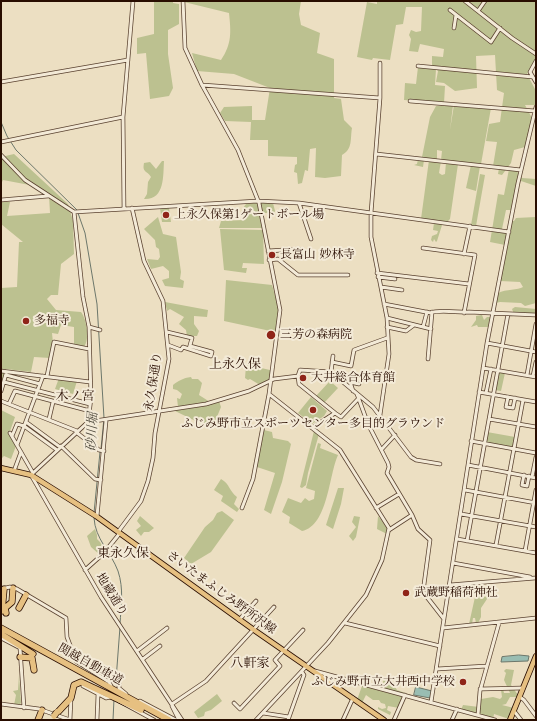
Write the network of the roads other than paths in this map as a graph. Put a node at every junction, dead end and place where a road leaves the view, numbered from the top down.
1 (133, 1) edge
2 (184, 1) edge
3 (465, 1) edge
4 (485, 1) edge
5 (450, 10) dead end
6 (478, 11) junction
7 (456, 14) junction
8 (454, 28) dead end
9 (500, 28) junction
10 (536, 54) edge
11 (128, 60) junction
12 (536, 61) edge
13 (380, 63) dead end
14 (418, 66) dead end
15 (532, 77) junction
16 (1, 82) edge
17 (536, 82) edge
18 (202, 85) junction
19 (380, 98) junction
20 (410, 101) dead end
21 (535, 109) edge
22 (123, 117) junction
23 (1, 142) edge
24 (1, 154) edge
25 (376, 154) junction
26 (521, 170) junction
27 (48, 196) junction
28 (1, 200) edge
29 (258, 201) junction
30 (299, 203) junction
31 (124, 208) junction
32 (132, 208) junction
33 (77, 212) junction
34 (371, 213) junction
35 (470, 226) junction
36 (509, 232) junction
37 (311, 239) dead end
38 (423, 248) dead end
39 (299, 249) dead end
40 (268, 251) junction
41 (464, 254) junction
42 (269, 260) junction
43 (348, 275) dead end
44 (378, 275) junction
45 (395, 278) dead end
46 (469, 284) junction
47 (381, 287) junction
48 (402, 290) dead end
49 (384, 304) junction
50 (427, 312) junction
51 (432, 312) junction
52 (464, 313) junction
53 (493, 314) junction
54 (508, 314) junction
55 (536, 315) edge
56 (387, 318) junction
57 (536, 324) edge
58 (414, 325) junction
59 (89, 326) junction
60 (387, 327) junction
61 (423, 327) junction
62 (99, 329) dead end
63 (431, 329) junction
64 (167, 332) junction
65 (387, 338) junction
66 (487, 343) junction
67 (502, 345) junction
68 (168, 346) junction
69 (189, 347) junction
70 (89, 349) junction
71 (531, 351) junction
72 (213, 352) dead end
73 (536, 352) edge
74 (333, 356) dead end
75 (428, 359) dead end
76 (332, 362) junction
77 (536, 362) edge
78 (536, 367) edge
79 (483, 368) junction
80 (491, 369) junction
81 (498, 370) junction
82 (1, 371) edge
83 (7, 371) junction
84 (331, 372) junction
85 (6, 375) junction
86 (527, 375) junction
87 (45, 376) junction
88 (298, 376) junction
89 (535, 377) edge
90 (270, 380) junction
91 (4, 382) junction
92 (90, 382) junction
93 (40, 384) junction
94 (359, 384) dead end
95 (1, 391) edge
96 (38, 391) junction
97 (479, 392) junction
98 (355, 393) junction
99 (486, 393) junction
100 (269, 394) junction
101 (493, 394) junction
102 (35, 397) junction
103 (508, 397) junction
104 (515, 398) junction
105 (358, 399) junction
106 (523, 400) junction
107 (1, 401) edge
108 (53, 402) junction
109 (536, 402) edge
110 (9, 404) junction
111 (90, 404) junction
112 (159, 411) junction
113 (30, 412) junction
114 (90, 412) junction
115 (335, 413) junction
116 (380, 415) junction
117 (49, 419) junction
118 (489, 419) junction
119 (106, 421) junction
120 (26, 422) junction
121 (88, 422) junction
122 (518, 424) junction
123 (24, 426) junction
124 (536, 427) edge
125 (312, 428) junction
126 (77, 431) junction
127 (43, 435) junction
128 (395, 435) junction
129 (41, 438) junction
130 (471, 441) junction
131 (485, 443) junction
132 (17, 445) junction
133 (61, 446) junction
134 (514, 448) junction
135 (382, 449) junction
136 (57, 450) junction
137 (102, 450) junction
138 (21, 452) junction
139 (536, 453) edge
140 (536, 456) edge
141 (440, 464) dead end
142 (468, 465) junction
143 (480, 467) junction
144 (1, 468) edge
145 (14, 471) junction
146 (509, 473) junction
147 (32, 474) junction
148 (524, 475) junction
149 (532, 477) edge
150 (99, 480) junction
151 (465, 490) junction
152 (536, 490) edge
153 (476, 492) junction
154 (399, 494) junction
155 (505, 497) junction
156 (535, 502) edge
157 (242, 508) dead end
158 (376, 508) junction
159 (412, 514) junction
160 (461, 514) junction
161 (95, 516) junction
162 (471, 516) junction
163 (500, 521) junction
164 (529, 526) junction
165 (536, 527) edge
166 (389, 530) junction
167 (119, 532) junction
168 (457, 539) junction
169 (467, 541) junction
170 (496, 545) junction
171 (525, 551) junction
172 (536, 553) edge
173 (453, 563) junction
174 (85, 570) junction
175 (535, 578) edge
176 (450, 585) junction
177 (13, 588) junction
178 (2, 589) edge
179 (26, 595) junction
180 (428, 599) junction
181 (256, 601) dead end
182 (427, 605) dead end
183 (274, 607) dead end
184 (19, 608) dead end
185 (3, 613) edge
186 (536, 618) edge
187 (444, 619) junction
188 (239, 620) junction
189 (345, 623) junction
190 (499, 623) junction
191 (1, 628) edge
192 (167, 628) dead end
193 (443, 628) junction
194 (254, 630) junction
195 (303, 630) dead end
196 (1, 633) edge
197 (1, 638) edge
198 (160, 646) dead end
199 (440, 646) junction
200 (137, 651) junction
201 (284, 651) junction
202 (33, 654) dead end
203 (60, 656) dead end
204 (536, 656) edge
205 (20, 657) junction
206 (143, 659) junction
207 (486, 666) junction
208 (307, 667) junction
209 (437, 669) junction
210 (34, 670) dead end
211 (313, 671) junction
212 (302, 672) junction
213 (104, 682) junction
214 (523, 688) junction
215 (68, 689) dead end
216 (480, 689) junction
217 (111, 693) junction
218 (98, 694) junction
219 (119, 695) junction
220 (405, 695) junction
221 (520, 697) junction
222 (352, 698) junction
223 (432, 702) junction
224 (234, 703) dead end
225 (1, 704) edge
226 (174, 704) junction
227 (24, 708) junction
228 (457, 709) junction
229 (44, 711) junction
230 (514, 712) junction
231 (263, 713) junction
232 (478, 715) junction
233 (56, 716) edge
234 (536, 716) edge
235 (288, 719) edge
236 (38, 720) edge
237 (43, 720) edge
238 (70, 720) edge
239 (97, 720) edge
240 (154, 720) edge
241 (161, 720) edge
242 (169, 720) edge
243 (178, 720) edge
244 (184, 720) edge
245 (256, 720) edge
246 (342, 720) edge
247 (384, 720) edge
248 (394, 720) edge
249 (452, 720) edge
250 (495, 720) edge
251 (510, 720) edge
252 (521, 720) edge

1 - 11 street
2 - 18 street
3 - 6 street
4 - 6 street
5 - 7 street
6 - 9 street
7 - 8 street
7 - 9 street
9 - 10 street
11 - 16 street
11 - 22 street
12 - 15 street
13 - 19 street
14 - 15 street
15 - 17 street
18 - 19 street
18 - 29 street
19 - 25 street
20 - 21 street
21 - 26 street
22 - 23 street
22 - 31 street
24 - 27 street
25 - 26 street
25 - 34 street
26 - 36 street
27 - 28 street
27 - 33 street
29 - 30 street
29 - 32 street
29 - 40 street
30 - 34 street
30 - 37 street
31 - 32 street
31 - 33 street
32 - 64 street, 永久保通り
33 - 59 street
34 - 35 street
34 - 44 street
35 - 36 street
35 - 41 street
36 - 53 street
38 - 41 street
39 - 40 street
40 - 42 street
41 - 46 street
42 - 43 street
42 - 90 street
44 - 45 street
44 - 46 street
44 - 47 street
46 - 52 street
47 - 48 street
47 - 49 street
49 - 50 street
49 - 56 street
50 - 51 street
50 - 61 street
51 - 52 street
51 - 63 street
52 - 53 street
53 - 54 street
53 - 66 street
54 - 55 street
54 - 67 street
56 - 58 street
56 - 60 street
57 - 71 street
58 - 60 street
58 - 61 street
59 - 62 street
59 - 70 street
60 - 65 street
61 - 63 street
63 - 75 street
64 - 68 street, 永久保通り
64 - 69 street
65 - 76 street
65 - 116 street
66 - 67 street
66 - 79 street
67 - 71 street
67 - 81 street
68 - 69 street
68 - 112 street, 永久保通り
69 - 72 street
70 - 87 street
70 - 92 street
71 - 73 street
71 - 86 street
74 - 76 street
76 - 84 street
77 - 78 street
78 - 89 street
79 - 80 street
79 - 97 street
80 - 81 street
80 - 99 street
81 - 86 street
81 - 101 street
82 - 83 street
83 - 85 street
83 - 87 street
84 - 88 street
84 - 98 street
85 - 91 street
85 - 93 street
86 - 89 street
87 - 92 street
87 - 93 street
88 - 90 street
88 - 115 street
90 - 100 street
90 - 112 street
91 - 95 street
91 - 96 street
92 - 111 street
93 - 96 street
94 - 98 street
96 - 102 street
96 - 111 street
97 - 99 street
97 - 130 street
98 - 105 street
98 - 116 street
99 - 101 street
100 - 125 street
100 - 157 street
101 - 103 street
101 - 118 street
102 - 108 street
102 - 110 street
102 - 113 street
103 - 104 street
103 - 104 street
104 - 106 street
105 - 115 street
105 - 135 street
106 - 109 street
106 - 122 street
107 - 110 street
108 - 114 street
108 - 117 street
110 - 113 street
111 - 114 street
112 - 119 street
112 - 167 street, 永久保通り
113 - 117 street
113 - 120 street
114 - 121 street
115 - 125 street
116 - 128 street
117 - 126 street
118 - 122 street
118 - 131 street
119 - 121 street
119 - 137 street
120 - 123 street
120 - 127 street
121 - 126 street
122 - 124 street
122 - 134 street
123 - 129 street
123 - 132 street
123 - 132 street, 地蔵通り
125 - 158 street
126 - 133 street
126 - 137 street
127 - 129 street
127 - 133 street
128 - 135 street
128 - 141 street
129 - 136 street
130 - 131 street
130 - 142 street
131 - 134 street
131 - 143 street
132 - 138 street, 地蔵通り
133 - 136 street
133 - 150 street
134 - 139 street
134 - 146 street
135 - 154 street
136 - 147 street
137 - 150 street
138 - 145 street
138 - 147 street, 地蔵通り
140 - 149 street
142 - 143 street
142 - 151 street
143 - 146 street
143 - 153 street
144 - 145 main road, さいたまふじみ野所沢線
145 - 147 main road, さいたまふじみ野所沢線
146 - 148 street
146 - 155 street
147 - 161 main road, さいたまふじみ野所沢線
147 - 174 street, 地蔵通り
148 - 149 street
148 - 149 street
150 - 161 street
151 - 153 street
151 - 160 street
152 - 156 street
153 - 155 street
153 - 162 street
154 - 158 street
154 - 159 street
155 - 156 street
155 - 163 street
156 - 164 street
158 - 166 street
159 - 166 street
159 - 180 street
160 - 162 street
160 - 168 street
161 - 167 main road, さいたまふじみ野所沢線
162 - 163 street
162 - 169 street
163 - 164 street
163 - 170 street
164 - 165 street
164 - 171 street
166 - 189 street
167 - 174 street, 永久保通り
167 - 188 main road, さいたまふじみ野所沢線
168 - 169 street
168 - 173 street
169 - 170 street
170 - 171 street
171 - 172 street
173 - 175 street
173 - 176 street
174 - 200 street, 地蔵通り
175 - 176 street
176 - 187 street
177 - 178 street
177 - 179 street
177 - 185 highway
178 - 185 highway
179 - 184 highway
179 - 213 street
180 - 182 street
180 - 187 street
181 - 188 street
183 - 194 street
186 - 190 street
187 - 193 street
188 - 194 main road, さいたまふじみ野所沢線
189 - 199 street
189 - 208 street
190 - 193 street
190 - 207 street
191 - 213 highway, 関越自動車道
192 - 200 street
193 - 199 street
194 - 201 main road, さいたまふじみ野所沢線
194 - 226 street
195 - 201 street
196 - 202 highway
196 - 217 highway, 関越自動車道
197 - 205 street
198 - 206 street
199 - 209 street
200 - 206 street, 地蔵通り
201 - 208 main road, さいたまふじみ野所沢線
201 - 224 street
203 - 213 highway
204 - 214 main road
205 - 210 highway
205 - 227 street
206 - 226 street, 地蔵通り
207 - 209 street
207 - 216 street
208 - 211 main road, さいたまふじみ野所沢線
208 - 212 street
209 - 223 street
211 - 220 street
211 - 222 main road, さいたまふじみ野所沢線
212 - 231 street
212 - 235 street
213 - 217 highway, 関越自動車道
213 - 219 street
214 - 216 street
214 - 221 main road
215 - 233 highway
216 - 232 street
217 - 218 street
217 - 219 highway
217 - 233 highway
218 - 238 street
218 - 239 street
219 - 240 street
219 - 241 highway
219 - 242 highway, 関越自動車道
219 - 243 street
220 - 223 street
220 - 248 street
221 - 230 main road
221 - 234 street
222 - 246 street
222 - 247 main road, さいたまふじみ野所沢線
223 - 228 street
225 - 227 street
226 - 243 street
226 - 244 street, 地蔵通り
227 - 229 street
228 - 232 street
228 - 249 street
229 - 233 street
229 - 236 highway
229 - 237 highway
230 - 251 main road
230 - 252 street
231 - 235 street
231 - 245 street
232 - 250 street
233 - 238 street

